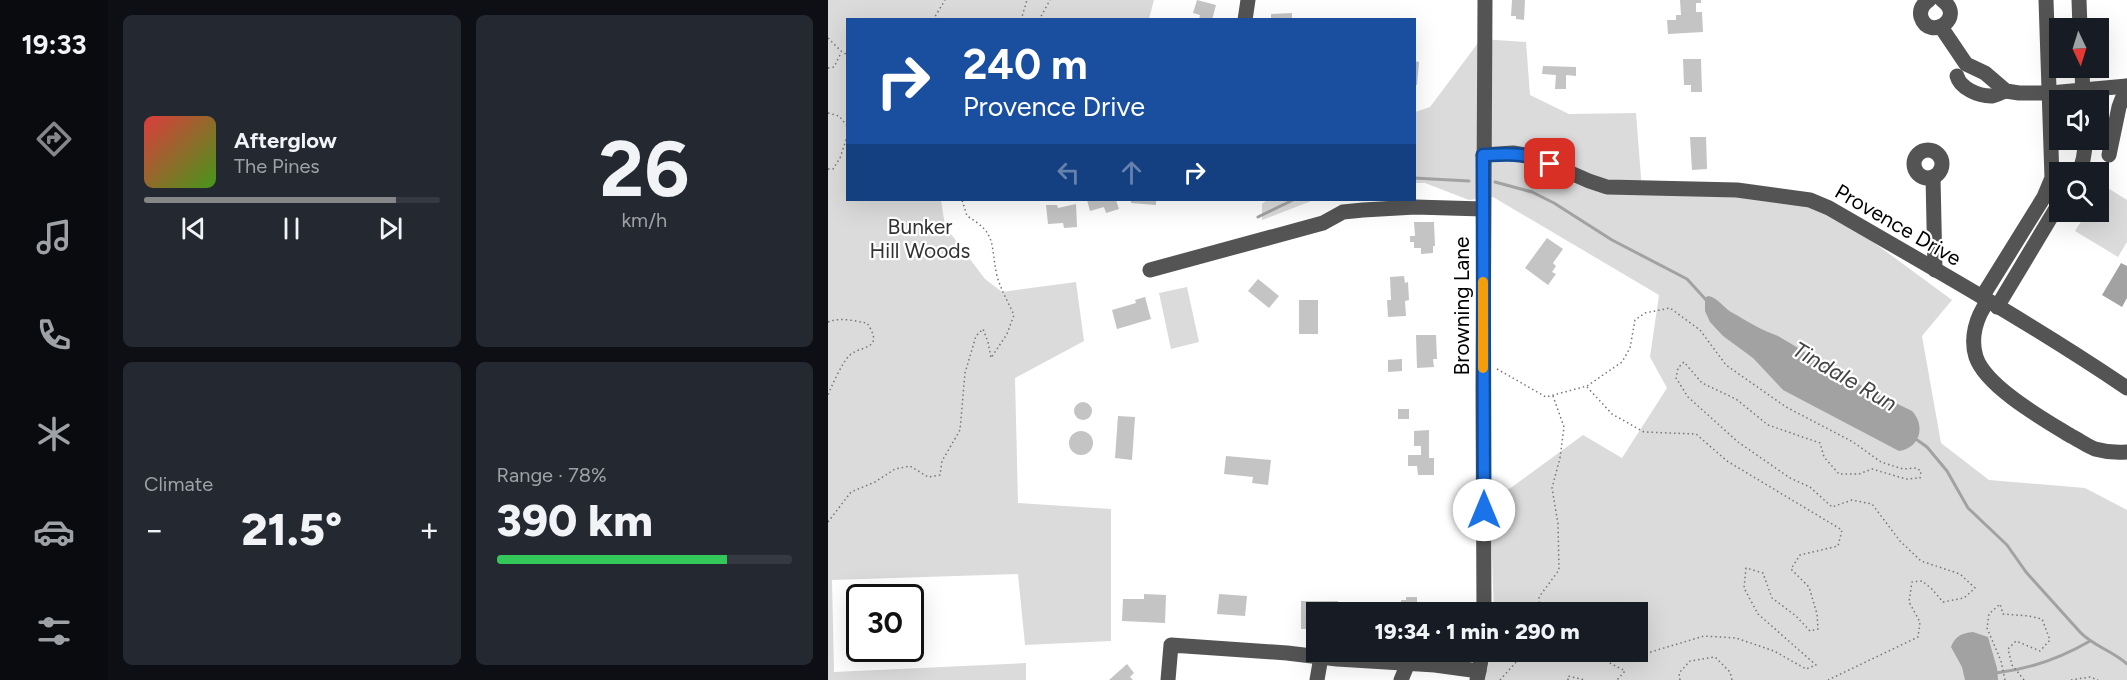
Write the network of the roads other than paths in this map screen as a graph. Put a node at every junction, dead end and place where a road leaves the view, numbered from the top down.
1 (1248, 0) edge
2 (1485, 0) edge
3 (1929, 0) edge
4 (1942, 0) edge
5 (2046, 0) edge
6 (2079, 0) edge
7 (1245, 18) edge
8 (2080, 18) edge
9 (1941, 27) junction
10 (1957, 76) dead end
11 (2127, 86) edge
12 (2050, 90) edge
13 (2109, 90) edge
14 (2006, 91) junction
15 (2049, 93) edge
16 (2051, 150) edge
17 (1483, 155) junction
18 (2109, 155) dead end
19 (1933, 177) dead end
20 (1483, 209) junction
21 (2049, 217) edge
22 (1150, 270) dead end
23 (1935, 270) junction
24 (1989, 302) junction
25 (2127, 388) edge
26 (2127, 452) edge
27 (1484, 602) edge
28 (1306, 656) edge
29 (1320, 662) edge
30 (1394, 662) edge
31 (1408, 663) junction
32 (1478, 675) edge
33 (1168, 680) edge
34 (1317, 680) edge
35 (1401, 680) edge

1 - 7 street
2 - 17 street, Browning Lane
3 - 9 street
4 - 9 street
5 - 12 street
6 - 8 street
9 - 14 street
10 - 14 street
11 - 13 street
11 - 18 street
14 - 15 street
16 - 24 street
17 - 20 street, Browning Lane
17 - 23 street, Provence Drive
19 - 23 street
20 - 22 street
20 - 27 street, Browning Lane
21 - 24 street
23 - 24 street, Provence Drive
24 - 25 street, Provence Drive
24 - 26 street
28 - 33 street
29 - 34 street
30 - 31 street
31 - 32 street
31 - 35 street

